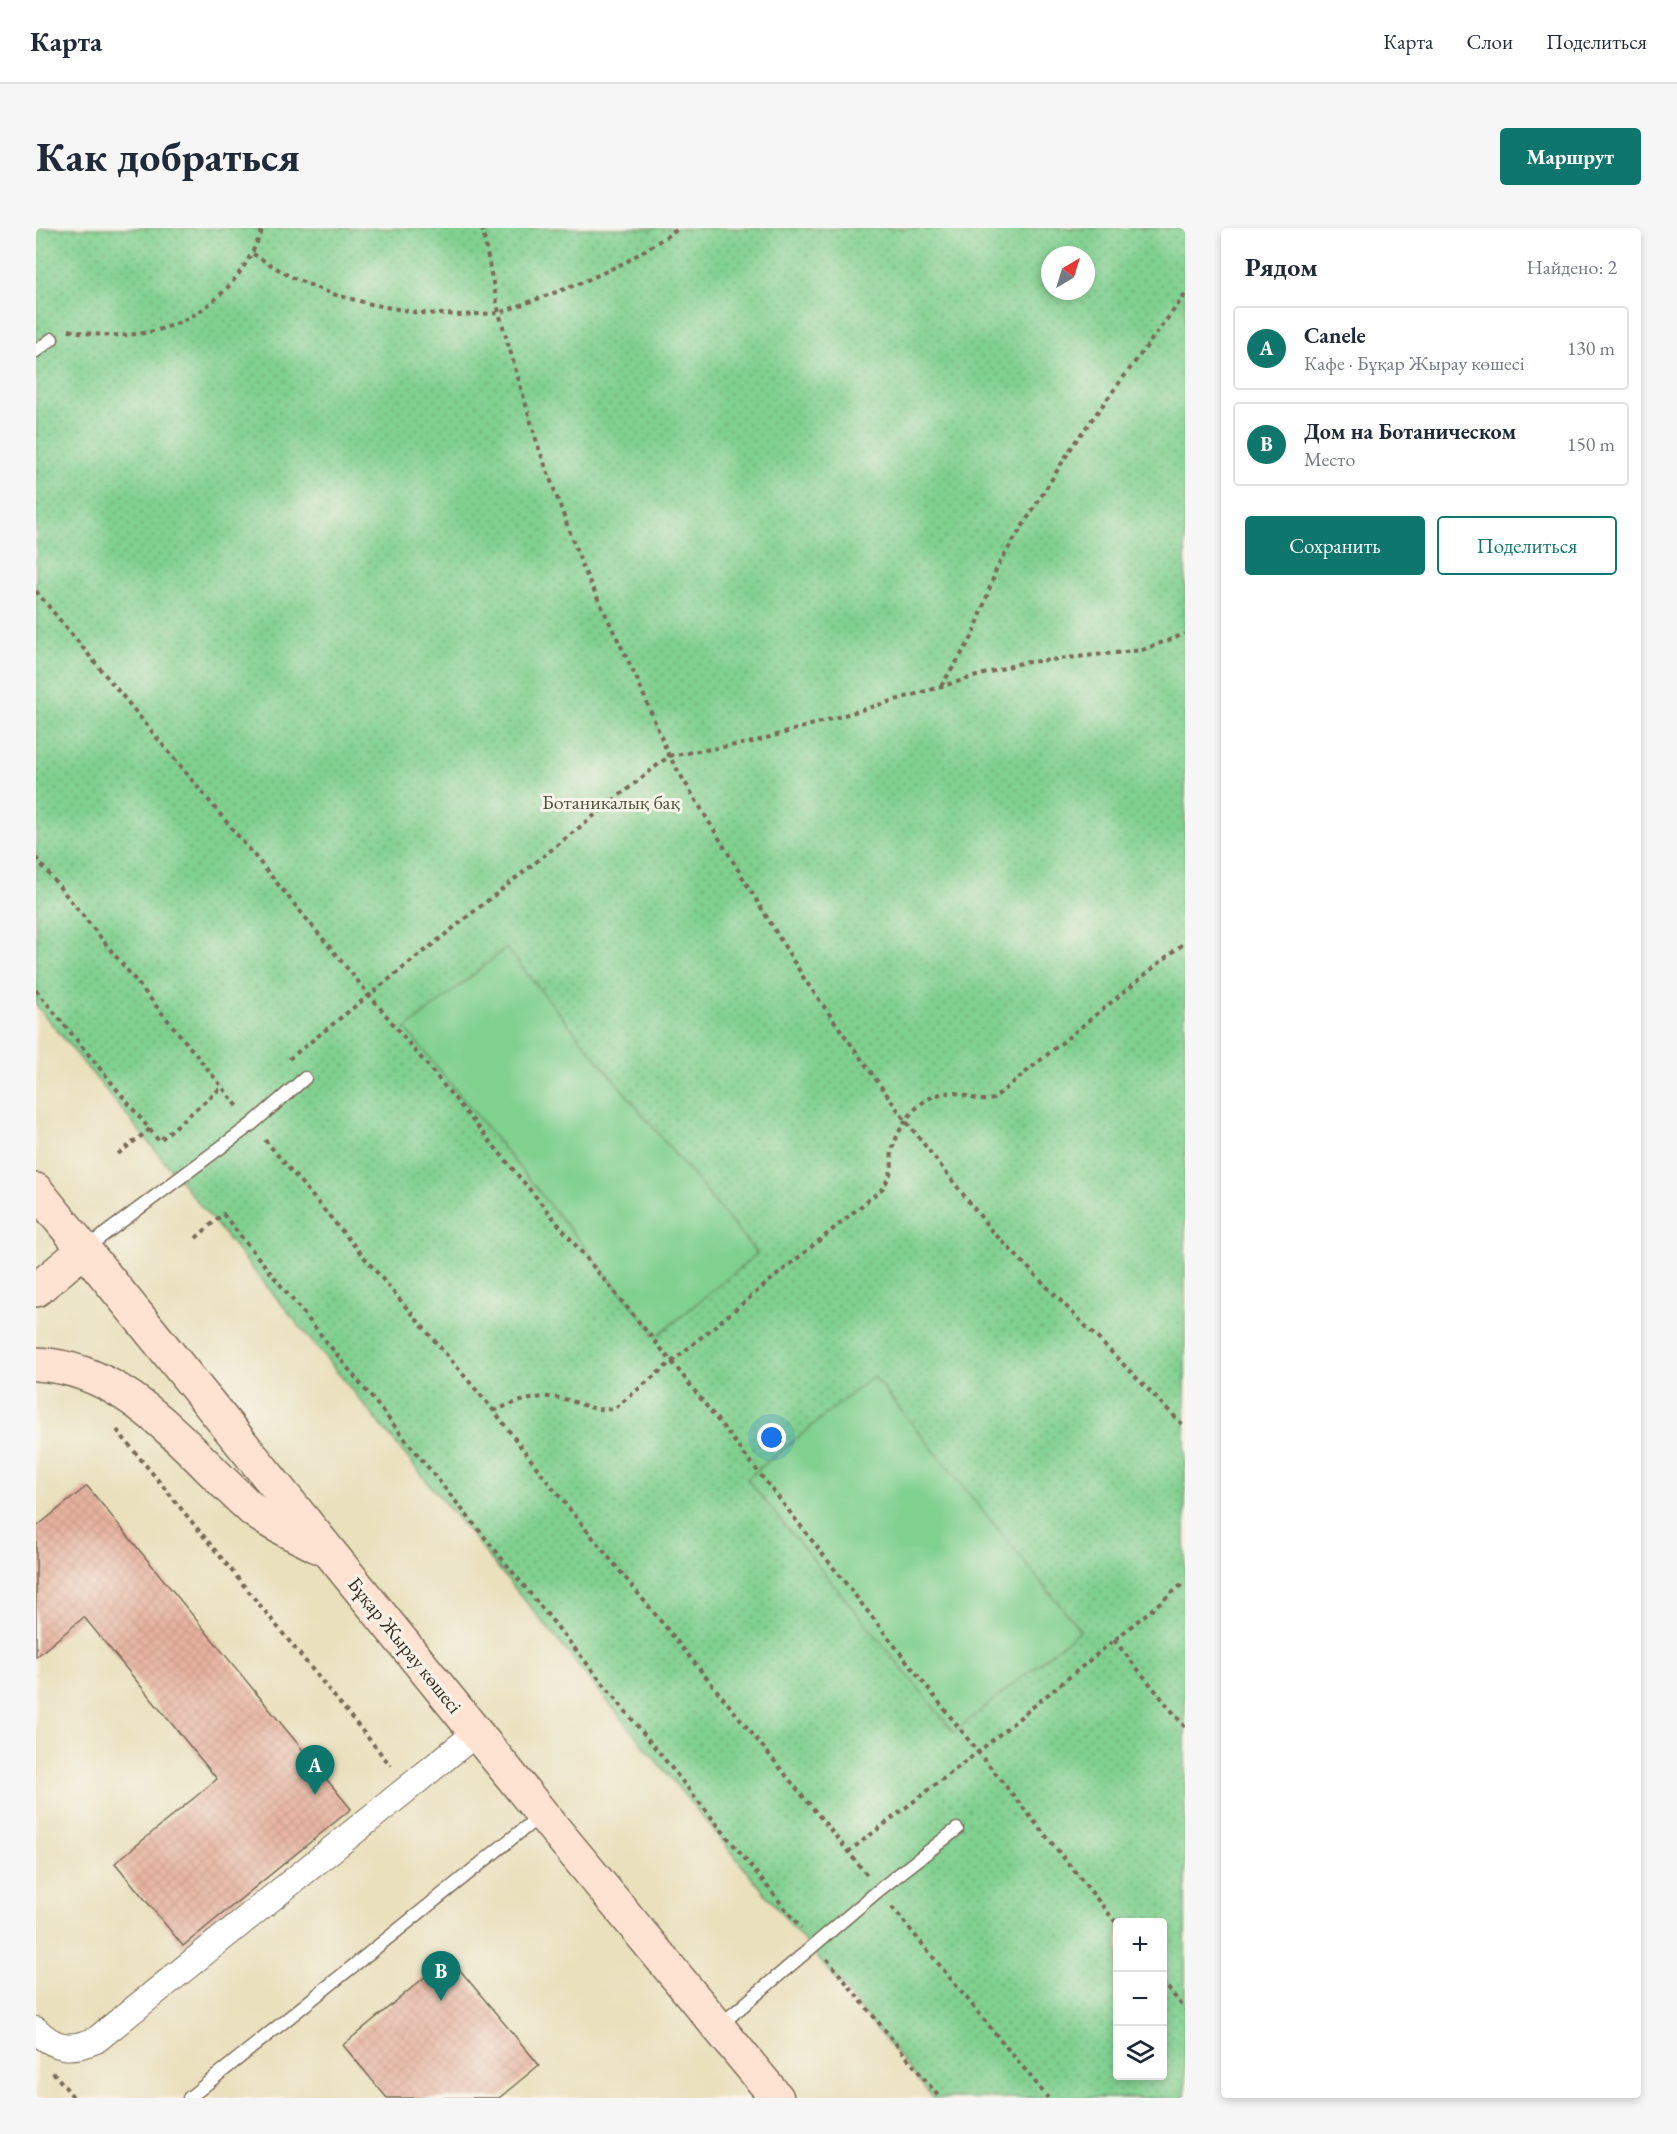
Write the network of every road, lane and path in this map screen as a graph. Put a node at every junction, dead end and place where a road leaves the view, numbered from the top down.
1 (263, 228) edge
2 (482, 228) edge
3 (680, 228) edge
4 (253, 254) junction
5 (1185, 295) edge
6 (499, 313) junction
7 (60, 327) dead end
8 (52, 339) dead end
9 (36, 351) edge
10 (36, 591) edge
11 (1185, 634) edge
12 (941, 686) junction
13 (669, 756) junction
14 (36, 858) edge
15 (1185, 942) edge
16 (36, 990) edge
17 (369, 996) junction
18 (289, 1059) dead end
19 (305, 1078) dead end
20 (222, 1087) junction
21 (905, 1120) junction
22 (252, 1124) junction
23 (150, 1130) junction
24 (118, 1154) dead end
25 (36, 1190) edge
26 (196, 1238) dead end
27 (85, 1249) junction
28 (36, 1290) edge
29 (672, 1362) junction
30 (36, 1364) edge
31 (494, 1411) junction
32 (109, 1421) dead end
33 (1185, 1427) edge
34 (332, 1555) junction
35 (1185, 1582) edge
36 (1114, 1640) junction
37 (1185, 1727) edge
38 (476, 1733) junction
39 (978, 1752) junction
40 (408, 1787) junction
41 (542, 1814) junction
42 (957, 1829) dead end
43 (848, 1852) junction
44 (879, 1890) junction
45 (1113, 1919) edge
46 (815, 1944) junction
47 (1167, 1987) edge
48 (1185, 2008) edge
49 (718, 2027) junction
50 (36, 2030) edge
51 (189, 2098) edge
52 (777, 2098) edge
53 (940, 2098) edge
54 (1047, 2098) edge

1 - 4 path
2 - 6 path
3 - 6 path
4 - 6 path
4 - 7 path
5 - 12 path
6 - 13 path
8 - 9 lane
10 - 17 path
11 - 12 path
12 - 13 path
13 - 17 path
13 - 21 path
14 - 20 path
15 - 21 path
16 - 23 path
17 - 18 path
17 - 29 path
19 - 22 lane
20 - 22 path
20 - 23 path
21 - 29 path
21 - 33 path
22 - 27 lane
22 - 31 path
23 - 24 path
25 - 27 street, Бұқар Жырау көшесі
26 - 46 path
27 - 28 street
27 - 34 street, Бұқар Жырау көшесі
29 - 31 path
29 - 39 path
30 - 34 street
31 - 43 path
32 - 40 path
34 - 38 street, Бұқар Жырау көшесі
35 - 36 path
36 - 37 path
36 - 39 path
38 - 40 street
38 - 41 street, Бұқар Жырау көшесі
39 - 43 path
39 - 45 path
40 - 50 street
41 - 49 street, Бұқар Жырау көшесі
41 - 51 lane
42 - 44 lane
43 - 44 path
44 - 46 lane
44 - 54 path
46 - 49 lane
46 - 53 path
47 - 48 path
49 - 52 street, Бұқар Жырау көшесі

